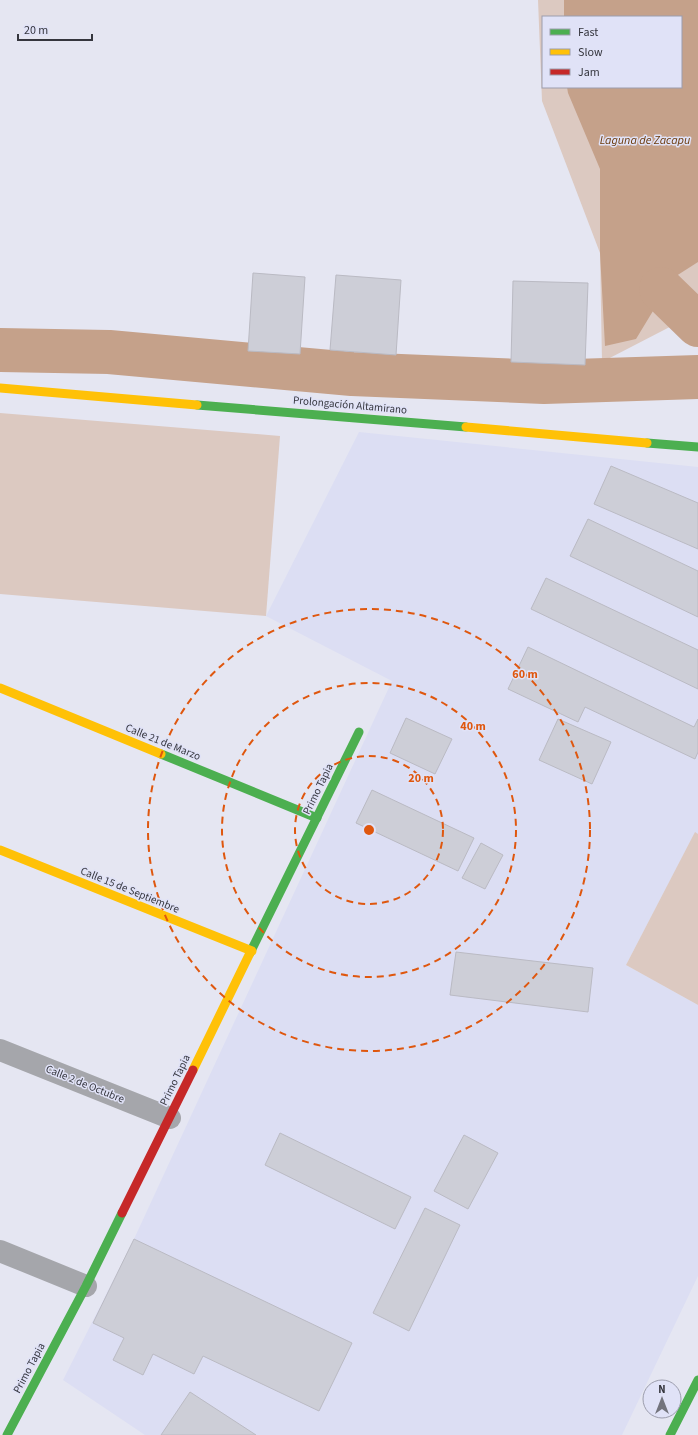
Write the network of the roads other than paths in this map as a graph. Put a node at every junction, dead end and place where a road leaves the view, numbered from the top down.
1 (0, 388) edge
2 (698, 447) edge
3 (0, 688) edge
4 (359, 732) dead end
5 (317, 818) junction
6 (0, 850) edge
7 (252, 951) junction
8 (0, 1050) edge
9 (170, 1118) junction
10 (0, 1251) edge
11 (86, 1286) junction
12 (698, 1380) edge
13 (7, 1435) edge
14 (670, 1435) edge

1 - 2 street, Prolongación Altamirano
3 - 5 street, Calle 21 de Marzo
4 - 5 street, Primo Tapia
5 - 7 street, Primo Tapia
6 - 7 street, Calle 15 de Septiembre
7 - 9 street, Primo Tapia
8 - 9 street, Calle 2 de Octubre
9 - 11 street, Primo Tapia
10 - 11 street
11 - 13 street, Primo Tapia
12 - 14 street

